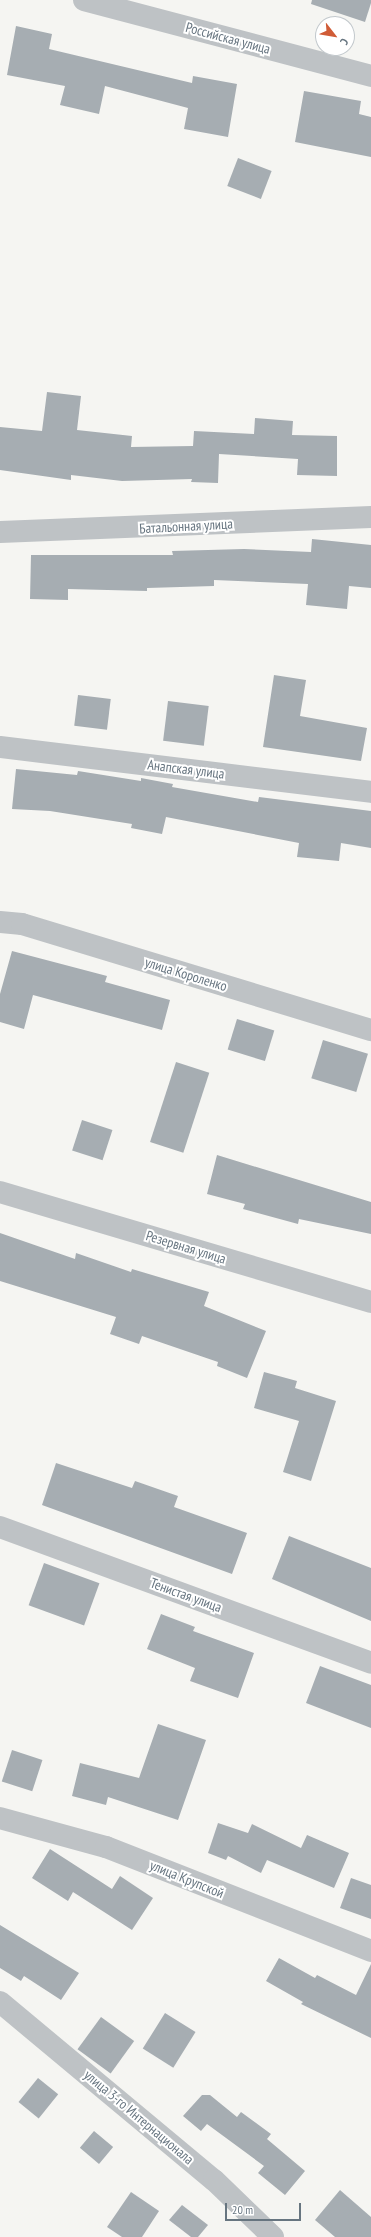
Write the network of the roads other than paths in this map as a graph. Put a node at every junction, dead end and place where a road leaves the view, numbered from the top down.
1 (84, 0) edge
2 (371, 76) edge
3 (371, 517) edge
4 (0, 532) edge
5 (0, 747) edge
6 (371, 792) edge
7 (0, 922) edge
8 (371, 1030) edge
9 (0, 1192) edge
10 (371, 1302) edge
11 (0, 1527) edge
12 (371, 1663) edge
13 (0, 1818) edge
14 (371, 1951) edge
15 (0, 2002) edge
16 (272, 2237) edge

1 - 2 street, Российская улица
3 - 4 street, Батальонная улица
5 - 6 street, Анапская улица
7 - 8 street, улица Короленко
9 - 10 street, Резервная улица
11 - 12 street, Тенистая улица
13 - 14 street, улица Крупской
15 - 16 street, улица 3-го Интернационала

